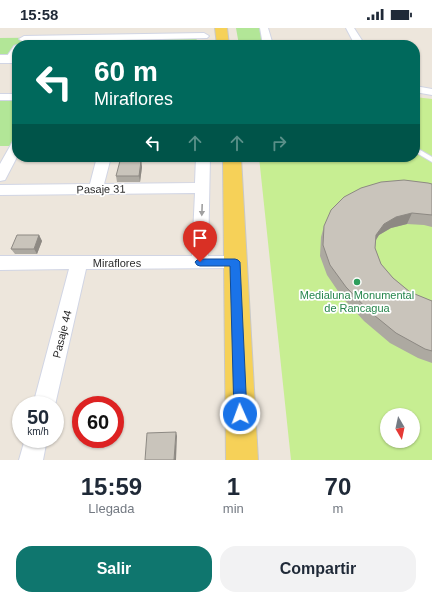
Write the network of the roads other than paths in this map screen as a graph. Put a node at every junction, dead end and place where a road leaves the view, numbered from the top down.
1 (31, 28) edge
2 (221, 28) edge
3 (229, 28) edge
4 (264, 28) edge
5 (350, 28) edge
6 (204, 36) edge
7 (22, 40) edge
8 (82, 40) edge
9 (222, 40) edge
10 (230, 40) edge
11 (267, 40) edge
12 (357, 40) edge
13 (420, 90) edge
14 (432, 92) edge
15 (0, 97) edge
16 (12, 97) edge
17 (420, 152) edge
18 (12, 154) edge
19 (432, 160) edge
20 (103, 162) edge
21 (203, 162) edge
22 (232, 162) edge
23 (0, 177) edge
24 (203, 188) junction
25 (0, 190) edge
26 (95, 190) junction
27 (200, 262) junction
28 (235, 262) junction
29 (0, 263) edge
30 (79, 263) junction
31 (46, 396) edge
32 (33, 448) edge
33 (30, 460) edge
34 (242, 460) edge

1 - 7 street
2 - 9 main road
3 - 10 main road
4 - 11 street
5 - 12 street
6 - 8 street
13 - 14 street
15 - 16 street
17 - 19 lane
18 - 23 street
20 - 26 street
21 - 24 street
22 - 28 main road
24 - 26 street, Pasaje 31
24 -> 27 street
25 - 26 street, Pasaje 31
27 - 28 street, Miraflores
27 - 30 street, Miraflores
28 - 34 main road
29 - 30 street, Miraflores
30 - 31 street, Pasaje 44
32 - 33 street

